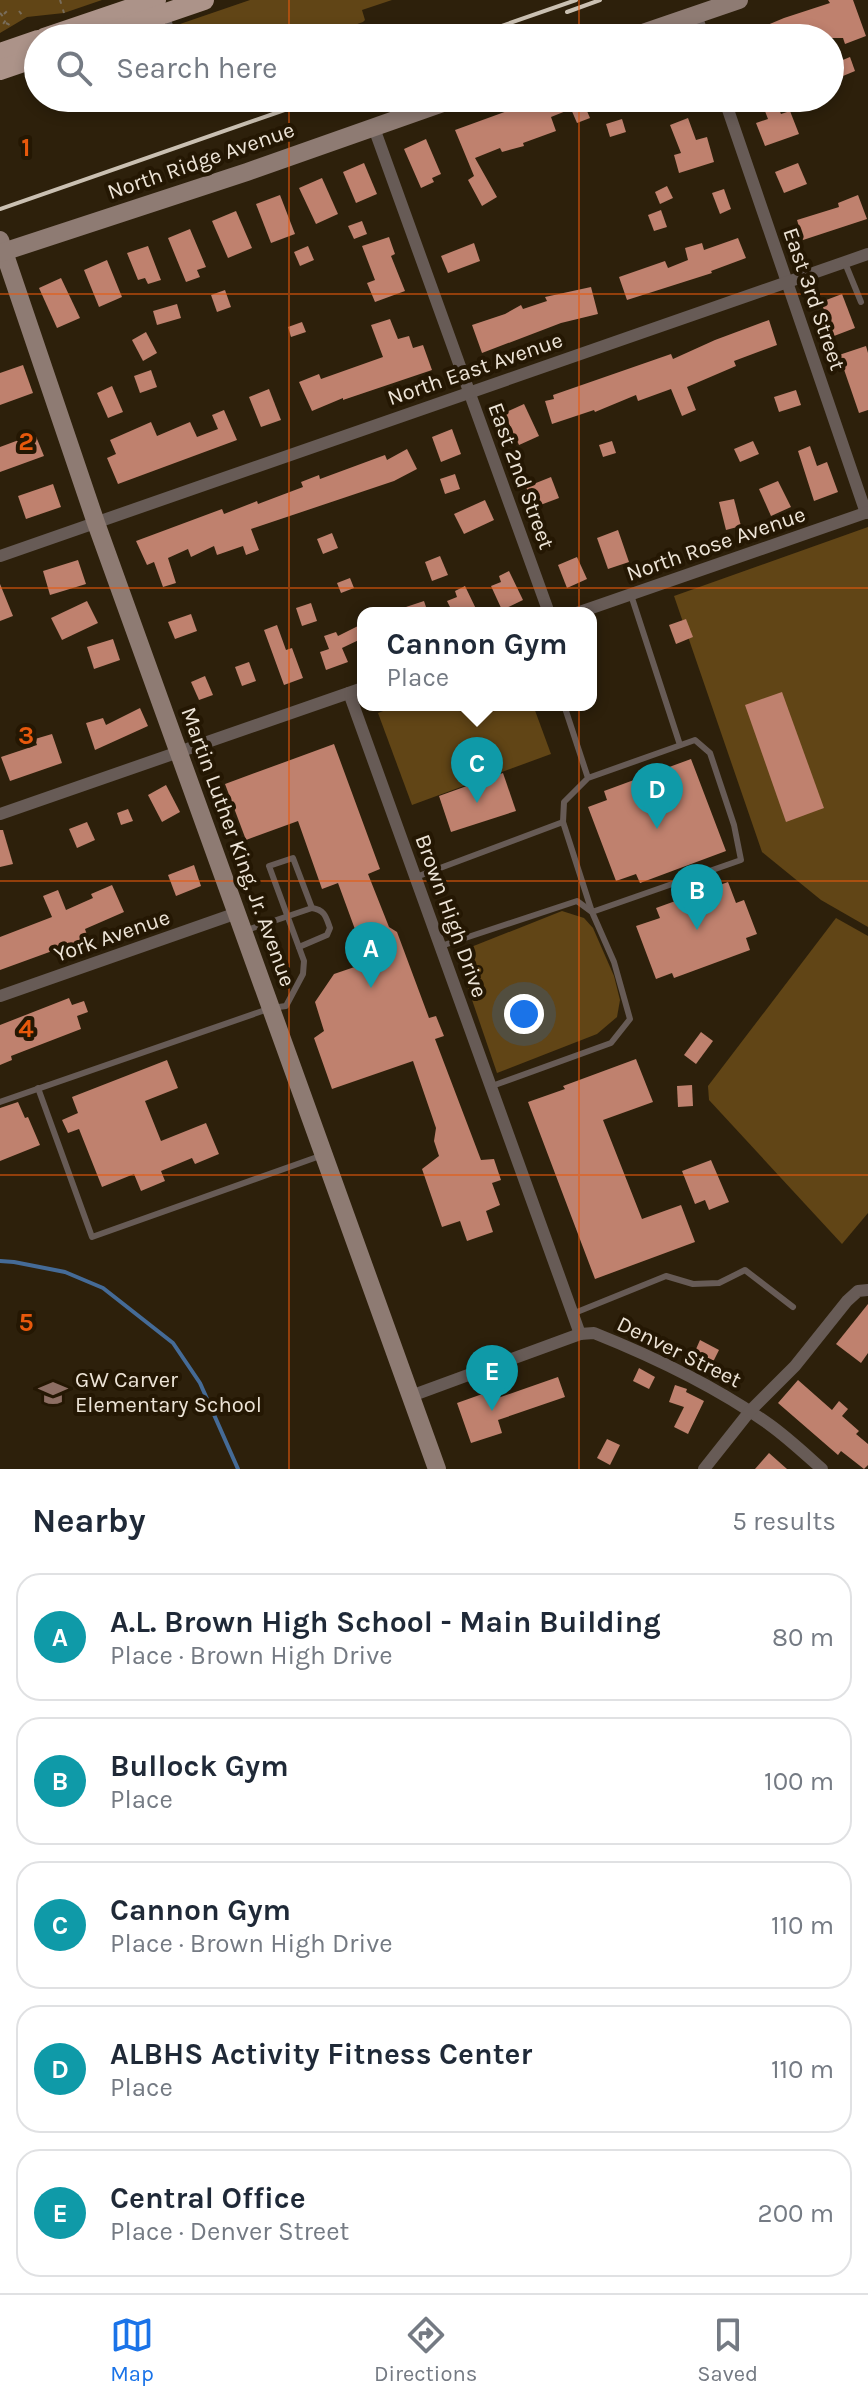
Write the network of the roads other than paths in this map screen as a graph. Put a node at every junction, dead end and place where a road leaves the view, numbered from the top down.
1 (204, 0) edge
2 (739, 0) edge
3 (161, 4) edge
4 (696, 15) junction
5 (92, 24) edge
6 (121, 24) edge
7 (169, 24) edge
8 (669, 24) edge
9 (699, 24) edge
10 (24, 45) edge
11 (0, 53) edge
12 (24, 62) edge
13 (0, 70) edge
14 (418, 112) edge
15 (729, 112) edge
16 (374, 128) junction
17 (2, 248) edge
18 (868, 254) edge
19 (845, 263) junction
20 (787, 283) junction
21 (861, 302) dead end
22 (469, 392) junction
23 (867, 513) edge
24 (96, 523) junction
25 (0, 556) edge
26 (631, 595) junction
27 (547, 607) edge
28 (595, 607) edge
29 (357, 690) edge
30 (349, 693) junction
31 (566, 711) edge
32 (680, 745) junction
33 (179, 753) junction
34 (588, 778) junction
35 (0, 814) edge
36 (563, 822) junction
37 (416, 877) junction
38 (312, 908) junction
39 (592, 912) junction
40 (287, 916) junction
41 (240, 922) junction
42 (441, 946) junction
43 (299, 947) junction
44 (0, 996) edge
45 (271, 1008) junction
46 (490, 1087) junction
47 (38, 1088) junction
48 (0, 1102) edge
49 (324, 1155) junction
50 (868, 1290) edge
51 (793, 1307) dead end
52 (572, 1314) junction
53 (580, 1334) junction
54 (411, 1396) junction
55 (750, 1411) junction
56 (437, 1469) edge
57 (704, 1469) edge
58 (822, 1469) edge

1 - 3 main road
2 - 4 main road
3 - 5 main road
3 - 6 main road
3 - 7 lane
4 - 8 main road
4 - 9 street
10 - 11 main road
12 - 13 main road
14 - 16 main road, North Ridge Avenue
15 - 20 street, East 3rd Street
16 - 17 main road, North Ridge Avenue
16 - 22 street, East 2nd Street
17 - 24 main road, Martin Luther King, Jr. Avenue
18 - 19 street, North East Avenue
19 - 20 street, North East Avenue
19 - 21 lane
20 - 22 street, North East Avenue
20 - 23 street, East 3rd Street
22 - 24 street, North East Avenue
22 - 27 street, East 2nd Street
23 - 26 street, North Rose Avenue
24 - 25 street, North East Avenue
24 - 33 main road, Martin Luther King, Jr. Avenue
26 - 28 street, North Rose Avenue
26 - 32 lane
29 - 30 street
30 - 33 street
30 - 37 street, Brown High Drive
31 - 34 lane
32 - 34 lane
32 - 39 lane
33 - 35 street
33 - 41 main road, Martin Luther King, Jr. Avenue
34 - 36 lane
36 - 37 lane
36 - 39 lane
37 - 42 street, Brown High Drive
38 - 40 lane
38 - 40 lane
38 - 43 lane
39 - 42 lane
39 - 46 lane
40 - 41 lane
40 - 43 lane
41 - 44 street, York Avenue
41 - 45 main road, Martin Luther King, Jr. Avenue
42 - 46 street, Brown High Drive
43 - 45 lane
45 - 47 lane
45 - 49 main road, Martin Luther King, Jr. Avenue
46 - 52 street, Brown High Drive
47 - 48 lane
47 - 49 lane
49 - 54 main road, Martin Luther King, Jr. Avenue
50 - 55 street
51 - 52 lane
52 - 53 street, Brown High Drive
53 - 54 street, Denver Street
53 - 55 street, Denver Street
54 - 56 main road, Martin Luther King, Jr. Avenue
55 - 57 street
55 - 58 street, Denver Street

